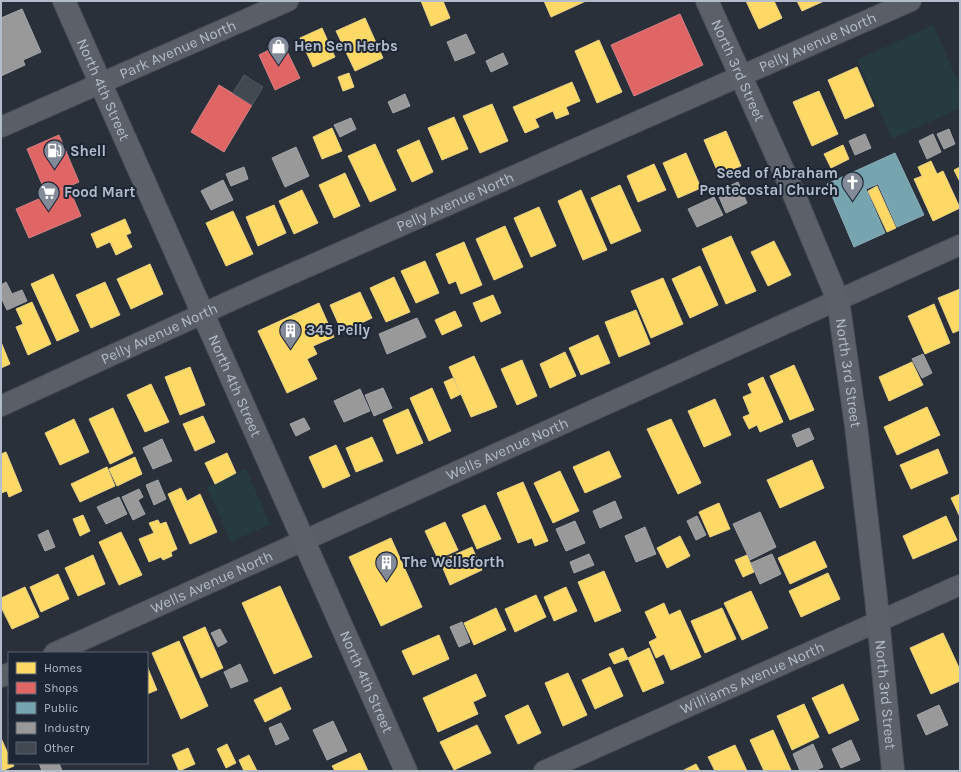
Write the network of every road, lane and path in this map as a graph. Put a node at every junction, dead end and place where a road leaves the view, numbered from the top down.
1 (64, 1) edge
2 (288, 1) edge
3 (707, 1) edge
4 (911, 1) edge
5 (742, 77) junction
6 (100, 83) junction
7 (1, 127) edge
8 (960, 245) edge
9 (838, 300) junction
10 (203, 313) junction
11 (1, 406) edge
12 (304, 540) junction
13 (960, 585) edge
14 (879, 621) junction
15 (56, 652) edge
16 (406, 771) edge
17 (544, 771) edge
18 (893, 771) edge

1 - 6 main road, North 4th Street
2 - 6 street, Park Avenue North
3 - 5 main road, North 3rd Street
4 - 5 street, Pelly Avenue North
5 - 9 main road, North 3rd Street
5 - 10 street, Pelly Avenue North
6 - 7 street, Park Avenue North
6 - 10 main road, North 4th Street
8 - 9 street, Wells Avenue North
9 - 12 street, Wells Avenue North
9 - 14 main road, North 3rd Street
10 - 11 street, Pelly Avenue North
10 - 12 main road, North 4th Street
12 - 15 street, Wells Avenue North
12 - 16 main road, North 4th Street
13 - 14 street, Williams Avenue North
14 - 17 street, Williams Avenue North
14 - 18 main road, North 3rd Street

